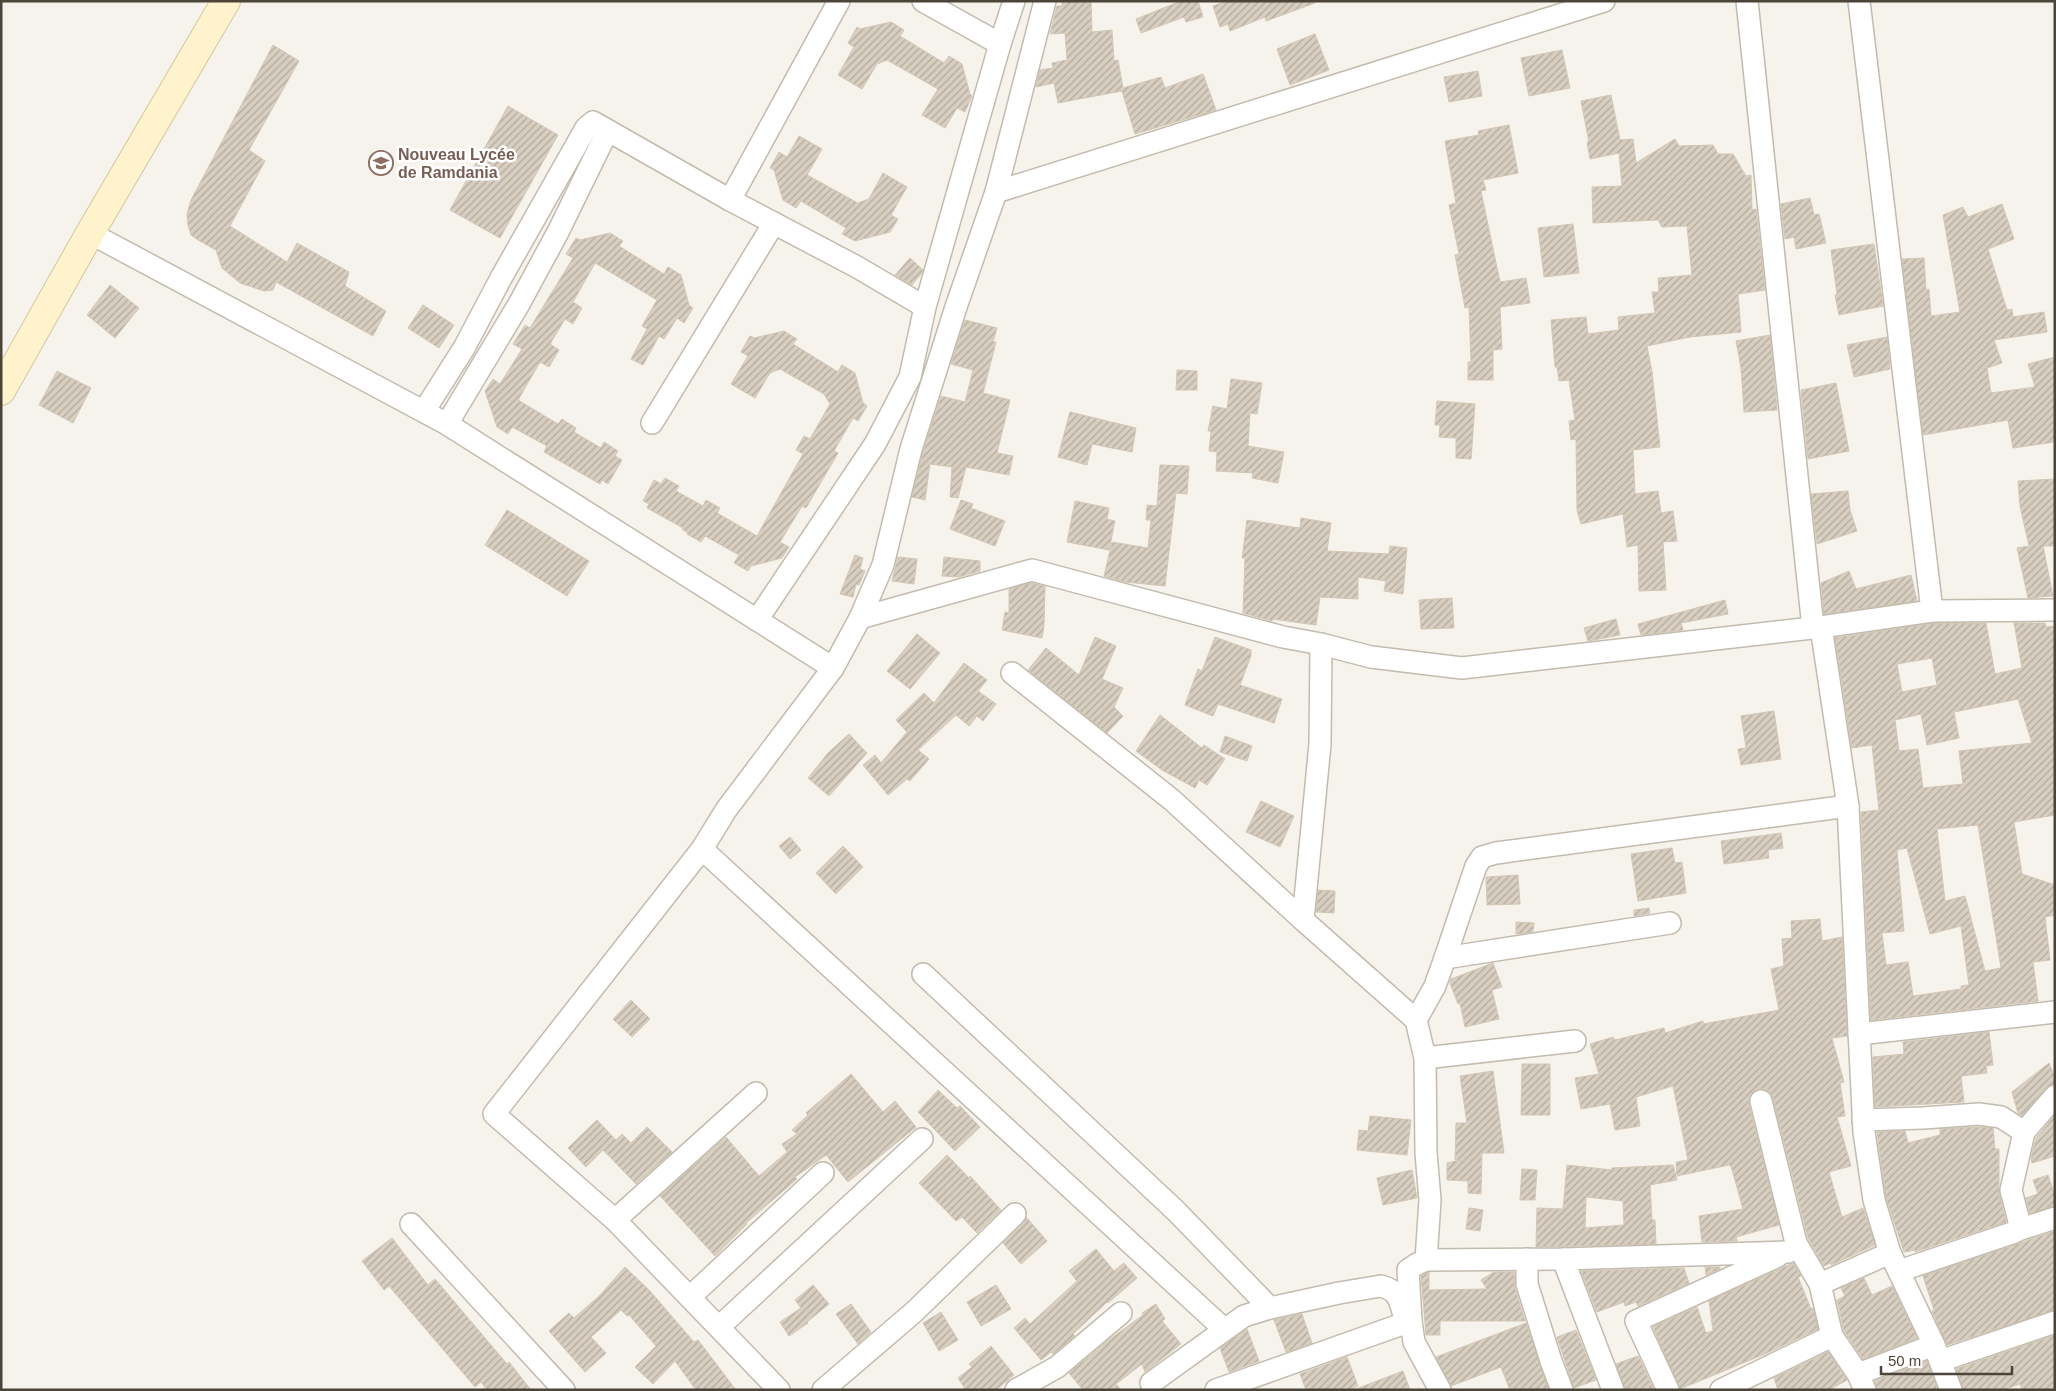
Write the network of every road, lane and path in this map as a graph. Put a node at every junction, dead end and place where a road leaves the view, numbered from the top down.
1 (226, 1) edge
2 (839, 1) edge
3 (923, 1) edge
4 (1014, 1) edge
5 (1046, 1) edge
6 (1604, 1) edge
7 (1747, 1) edge
8 (1859, 1) edge
9 (948, 7) edge
10 (1000, 44) junction
11 (607, 132) junction
12 (996, 192) junction
13 (730, 200) junction
14 (774, 223) junction
15 (90, 233) junction
16 (925, 307) junction
17 (1, 391) edge
18 (424, 411) junction
19 (447, 424) junction
20 (652, 424) dead end
21 (2055, 610) edge
22 (1932, 611) junction
23 (860, 618) junction
24 (757, 620) junction
25 (1817, 628) junction
26 (1321, 644) junction
27 (832, 668) junction
28 (1012, 673) dead end
29 (1848, 806) junction
30 (702, 848) junction
31 (1303, 920) junction
32 (1670, 923) dead end
33 (1445, 958) junction
34 (923, 974) dead end
35 (2055, 1012) edge
36 (1416, 1020) junction
37 (1859, 1034) junction
38 (1575, 1041) dead end
39 (1424, 1058) junction
40 (756, 1092) dead end
41 (2055, 1096) edge
42 (1761, 1101) dead end
43 (1863, 1120) junction
44 (2024, 1132) junction
45 (922, 1139) dead end
46 (823, 1173) dead end
47 (1015, 1214) dead end
48 (2055, 1218) edge
49 (615, 1220) junction
50 (411, 1224) dead end
51 (2015, 1232) dead end
52 (1792, 1248) junction
53 (1527, 1259) junction
54 (1563, 1259) junction
55 (1426, 1260) junction
56 (1894, 1262) junction
57 (1820, 1284) junction
58 (690, 1297) junction
59 (1270, 1308) junction
60 (1120, 1313) dead end
61 (1409, 1322) junction
62 (2055, 1322) edge
63 (719, 1327) junction
64 (1224, 1329) junction
65 (1832, 1336) junction
66 (1937, 1353) junction
67 (1861, 1382) edge
68 (1151, 1383) dead end
69 (564, 1390) edge
70 (779, 1390) edge
71 (823, 1390) edge
72 (1016, 1390) edge
73 (1216, 1390) edge
74 (1440, 1390) edge
75 (1562, 1390) edge
76 (1613, 1390) edge
77 (1668, 1390) edge
78 (1721, 1390) edge
79 (1951, 1390) edge

1 - 15 main road
2 - 13 street
3 - 9 street
4 - 10 street
5 - 12 street
6 - 12 street
7 - 25 street
8 - 22 street
9 - 10 street
10 - 16 street
11 - 13 street
11 - 18 street
11 - 19 street
12 - 23 street
13 - 14 street
14 - 16 street
14 - 20 street
15 - 17 main road
15 - 18 street
16 - 24 street
18 - 19 street
19 - 24 street
21 - 22 street
22 - 25 street
23 - 26 street
23 - 27 street
24 - 27 street
25 - 26 street
25 - 29 street
26 - 31 street
27 - 30 street
28 - 31 street
29 - 33 street
29 - 37 street
30 - 49 street
30 - 64 street
31 - 36 street
32 - 33 street
33 - 36 street
34 - 59 street
35 - 37 street
36 - 39 street
37 - 43 street
38 - 39 street
39 - 55 street
40 - 49 street
41 - 44 street
42 - 52 street
43 - 44 street
43 - 56 street
44 - 48 street
45 - 63 street
46 - 58 street
47 - 71 street
49 - 58 street
50 - 69 street
51 - 56 street
52 - 54 street
52 - 57 street
52 - 77 street
53 - 54 street
53 - 55 street
53 - 75 street
54 - 76 street
55 - 61 street
56 - 57 street
56 - 66 street
57 - 65 street
58 - 63 street
59 - 61 street
59 - 64 street
60 - 72 street
61 - 73 street
61 - 74 street
62 - 66 street
63 - 70 street
64 - 68 street
65 - 67 street
65 - 78 street
66 - 67 street
66 - 79 street

